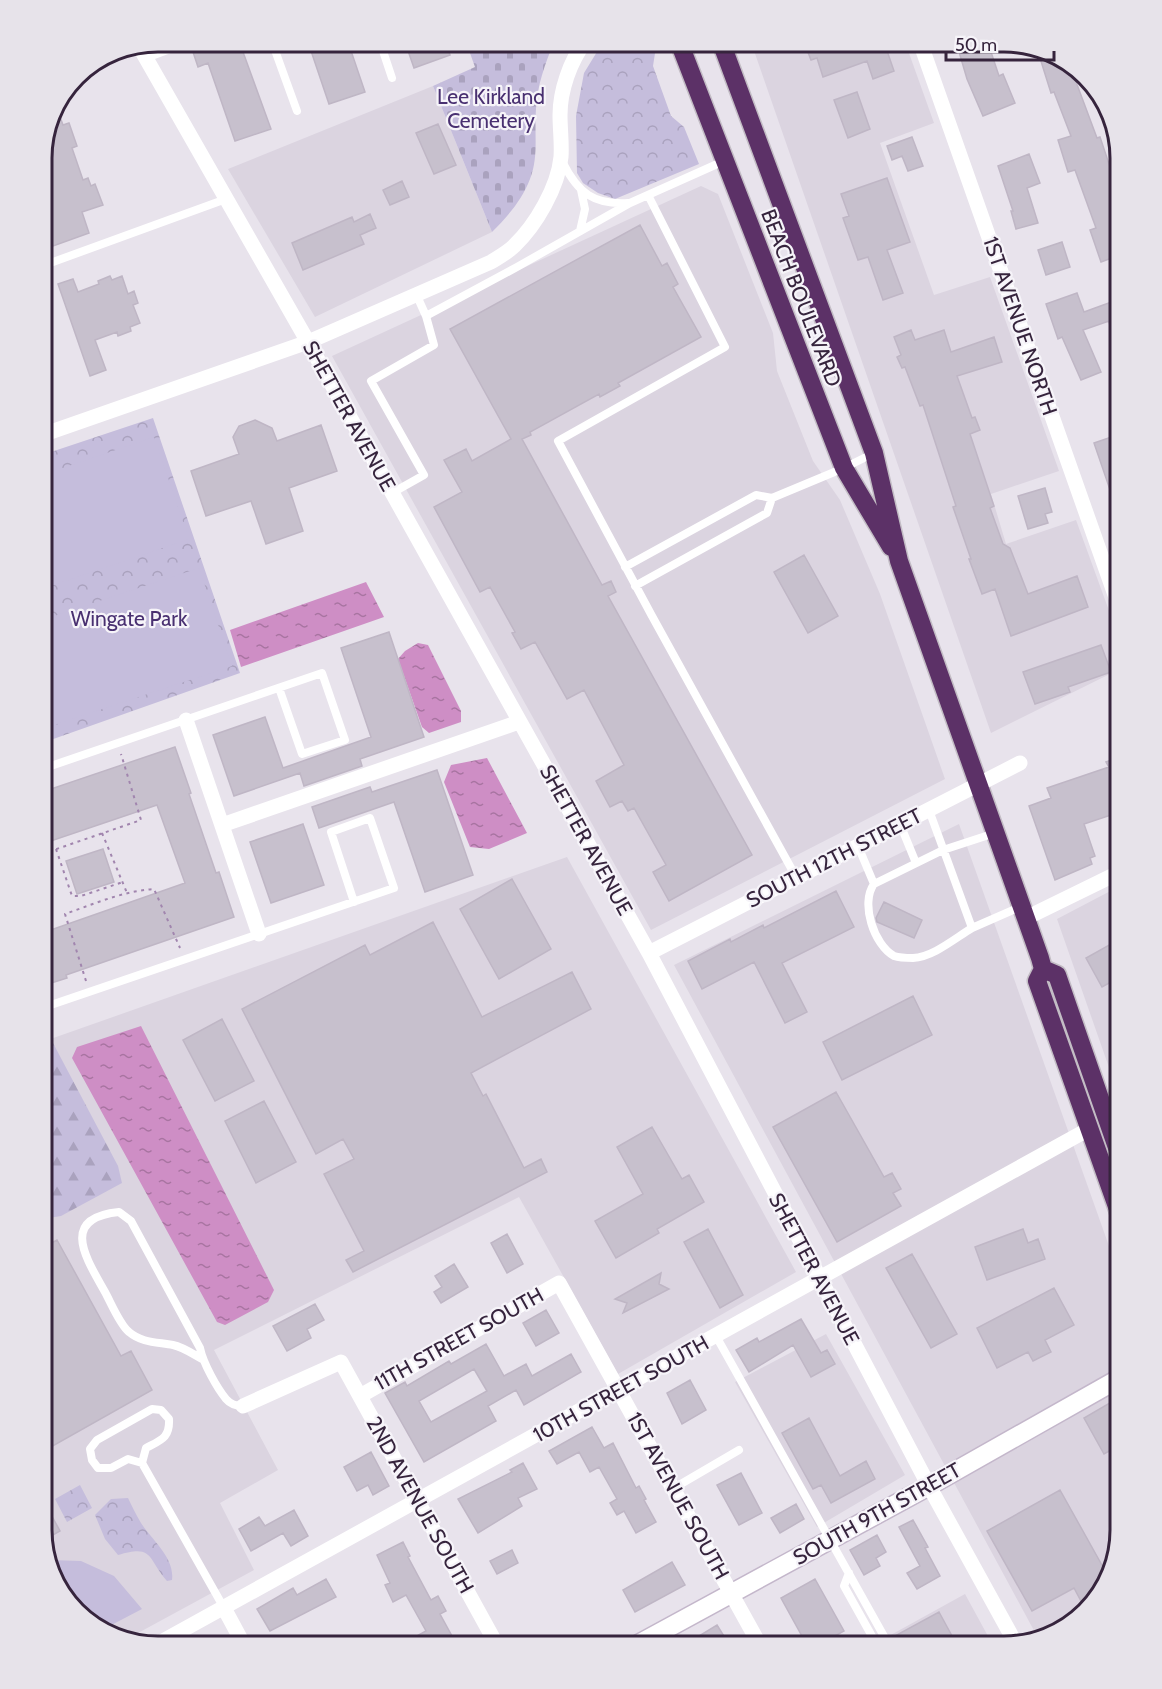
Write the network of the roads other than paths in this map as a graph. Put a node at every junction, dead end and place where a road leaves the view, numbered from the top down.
1 (276, 52) edge
2 (383, 52) edge
3 (577, 52) edge
4 (143, 53) edge
5 (683, 53) edge
6 (725, 53) edge
7 (924, 53) edge
8 (392, 78) dead end
9 (297, 111) dead end
10 (561, 158) junction
11 (724, 161) junction
12 (581, 190) junction
13 (648, 195) junction
14 (226, 199) junction
15 (630, 203) junction
16 (580, 231) junction
17 (53, 262) edge
18 (417, 296) junction
19 (426, 316) junction
20 (308, 342) junction
21 (53, 431) edge
22 (874, 453) junction
23 (844, 468) junction
24 (392, 493) junction
25 (772, 498) junction
26 (899, 561) junction
27 (625, 567) junction
28 (1110, 581) edge
29 (636, 586) junction
30 (279, 688) junction
31 (186, 720) junction
32 (519, 722) junction
33 (1020, 763) dead end
34 (53, 765) edge
35 (978, 784) junction
36 (929, 810) junction
37 (900, 824) junction
38 (222, 825) junction
39 (995, 833) junction
40 (858, 846) junction
41 (943, 850) junction
42 (916, 863) junction
43 (1110, 876) edge
44 (796, 877) junction
45 (874, 884) junction
46 (354, 902) junction
47 (1024, 912) junction
48 (972, 928) junction
49 (259, 934) junction
50 (649, 952) junction
51 (1043, 969) junction
52 (52, 1005) edge
53 (1066, 1062) junction
54 (1110, 1107) edge
55 (1110, 1116) edge
56 (1089, 1129) junction
57 (1110, 1152) edge
58 (1110, 1187) edge
59 (819, 1279) junction
60 (559, 1283) joint
61 (716, 1336) junction
62 (202, 1359) junction
63 (1110, 1384) edge
64 (619, 1390) junction
65 (360, 1396) junction
66 (243, 1406) joint
67 (739, 1450) dead end
68 (142, 1463) junction
69 (929, 1486) junction
70 (674, 1488) junction
71 (418, 1502) junction
72 (831, 1540) junction
73 (849, 1573) junction
74 (732, 1593) junction
75 (224, 1608) junction
76 (172, 1636) edge
77 (238, 1636) edge
78 (492, 1636) edge
79 (653, 1636) edge
80 (755, 1636) edge
81 (872, 1636) edge
82 (884, 1636) edge
83 (1012, 1636) edge

1 - 9 lane
2 - 8 lane
3 - 10 street
4 - 14 street, SHETTER AVENUE
5 - 11 highway, BEACH BOULEVARD
6 - 22 highway
7 - 28 street, 1ST AVENUE NORTH
10 - 12 lane
10 - 18 street
11 - 13 lane
11 - 23 highway, BEACH BOULEVARD
12 - 15 lane
12 - 16 lane
13 - 15 lane
13 - 27 lane
14 - 17 lane
14 - 20 street, SHETTER AVENUE
15 - 16 lane
16 - 19 lane
18 - 19 lane
18 - 20 street
19 - 24 lane
20 - 21 street
20 - 24 street, SHETTER AVENUE
22 - 23 lane
22 - 26 highway
23 - 25 lane
23 - 26 highway, BEACH BOULEVARD
24 - 32 street, SHETTER AVENUE
25 - 27 lane
25 - 29 lane
26 - 35 highway
27 - 29 lane
29 - 44 lane
30 - 30 lane
30 - 31 lane
31 - 34 lane
31 - 38 street
32 - 38 street
32 - 50 street, SHETTER AVENUE
33 - 35 street, SOUTH 12TH STREET
35 - 36 street, SOUTH 12TH STREET
35 - 39 highway
36 - 37 street, SOUTH 12TH STREET
36 - 41 lane
37 - 40 street, SOUTH 12TH STREET
37 - 42 lane
38 - 49 street
39 - 41 lane
39 - 47 highway
40 - 44 street, SOUTH 12TH STREET
40 - 45 lane
41 - 42 lane
41 - 48 lane
42 - 45 lane
43 - 47 street
44 - 50 street, SOUTH 12TH STREET
45 - 48 lane
46 - 46 lane
46 - 49 lane
47 - 48 lane
47 - 51 highway
49 - 52 lane
50 - 59 street, SHETTER AVENUE
51 - 53 highway
51 - 54 highway
53 - 55 highway
53 - 56 highway
56 - 57 highway
56 - 58 highway
56 - 59 street, 10TH STREET SOUTH
59 - 61 street, 10TH STREET SOUTH
59 - 69 street, SHETTER AVENUE
60 - 64 street, 1ST AVENUE SOUTH
60 - 65 street, 11TH STREET SOUTH
61 - 64 street, 10TH STREET SOUTH
61 - 72 lane
62 - 62 lane
62 - 66 lane
63 - 69 street, SOUTH 9TH STREET
64 - 70 street, 1ST AVENUE SOUTH
64 - 71 street, 10TH STREET SOUTH
65 - 66 street, 2ND AVENUE SOUTH
65 - 71 street, 2ND AVENUE SOUTH
67 - 70 lane
68 - 68 lane
68 - 75 lane
69 - 72 street, SOUTH 9TH STREET
69 - 83 street, SHETTER AVENUE
70 - 74 street, 1ST AVENUE SOUTH
71 - 75 street, 10TH STREET SOUTH
71 - 78 street, 2ND AVENUE SOUTH
72 - 73 lane
72 - 74 street, SOUTH 9TH STREET
73 - 81 lane
73 - 82 lane
74 - 79 street, SOUTH 9TH STREET
74 - 80 street, 1ST AVENUE SOUTH
75 - 76 street, 10TH STREET SOUTH
75 - 77 street

